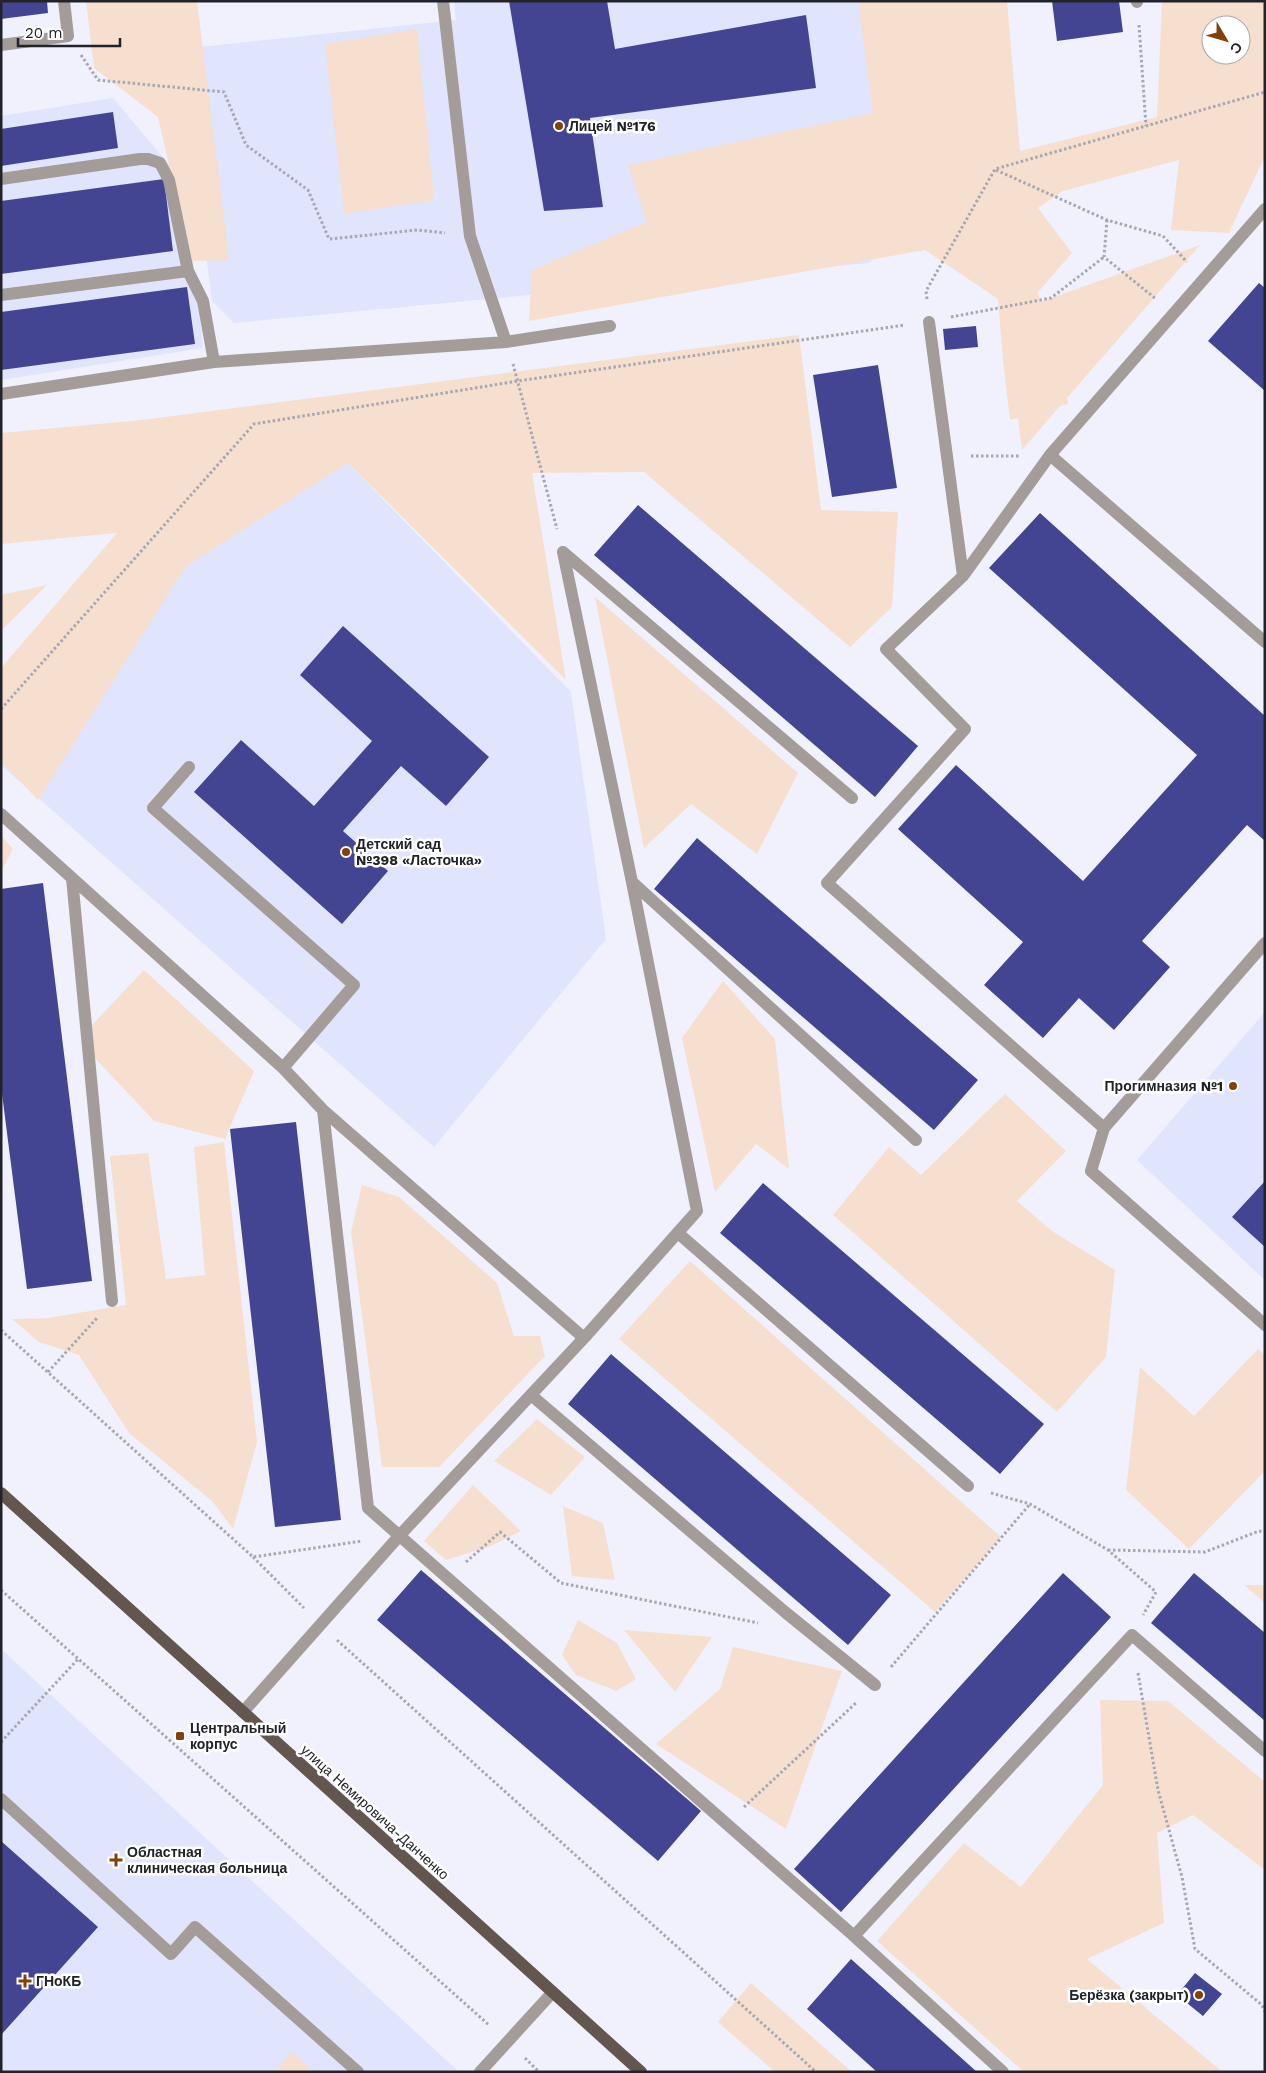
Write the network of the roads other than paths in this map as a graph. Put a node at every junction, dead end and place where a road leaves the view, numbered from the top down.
1 (64, 1) edge
2 (443, 1) edge
3 (1, 45) edge
4 (1, 179) edge
5 (1264, 210) edge
6 (188, 271) junction
7 (1, 295) edge
8 (929, 322) road end
9 (610, 326) dead end
10 (506, 342) junction
11 (214, 362) junction
12 (1, 394) edge
13 (1050, 455) junction
14 (963, 576) junction
15 (1265, 642) edge
16 (189, 767) dead end
17 (852, 798) dead end
18 (1, 814) edge
19 (72, 878) junction
20 (632, 882) junction
21 (1265, 943) edge
22 (284, 1068) junction
23 (323, 1110) junction
24 (1104, 1128) junction
25 (916, 1140) dead end
26 (678, 1232) junction
27 (112, 1301) road end
28 (1265, 1325) edge
29 (584, 1338) junction
30 (532, 1395) junction
31 (968, 1486) road end
32 (1, 1493) edge
33 (400, 1535) junction
34 (876, 1685) dead end
35 (243, 1712) junction
36 (1265, 1751) edge
37 (1, 1799) edge
38 (854, 1936) junction
39 (552, 1992) junction
40 (358, 2072) edge
41 (480, 2072) edge
42 (641, 2072) edge
43 (1003, 2072) edge

1 - 3 lane
2 - 10 lane
4 - 6 lane
5 - 13 lane
6 - 7 lane
6 - 11 lane
8 - 14 lane
9 - 10 lane
10 - 11 lane
11 - 12 lane
13 - 14 lane
13 - 15 lane
14 - 24 lane
16 - 22 lane
17 - 20 lane
18 - 19 lane
19 - 22 lane
19 - 27 lane
20 - 25 lane
20 - 26 lane
21 - 24 lane
22 - 23 lane
23 - 29 lane
23 - 33 lane
24 - 28 lane
26 - 29 lane
26 - 31 lane
29 - 30 lane
30 - 33 lane
30 - 34 lane
32 - 35 main road, улица Немировича-Данченко
33 - 35 lane
33 - 38 lane
35 - 39 main road, улица Немировича-Данченко
36 - 38 lane
37 - 40 lane
38 - 43 lane
39 - 41 lane
39 - 42 main road, улица Немировича-Данченко

